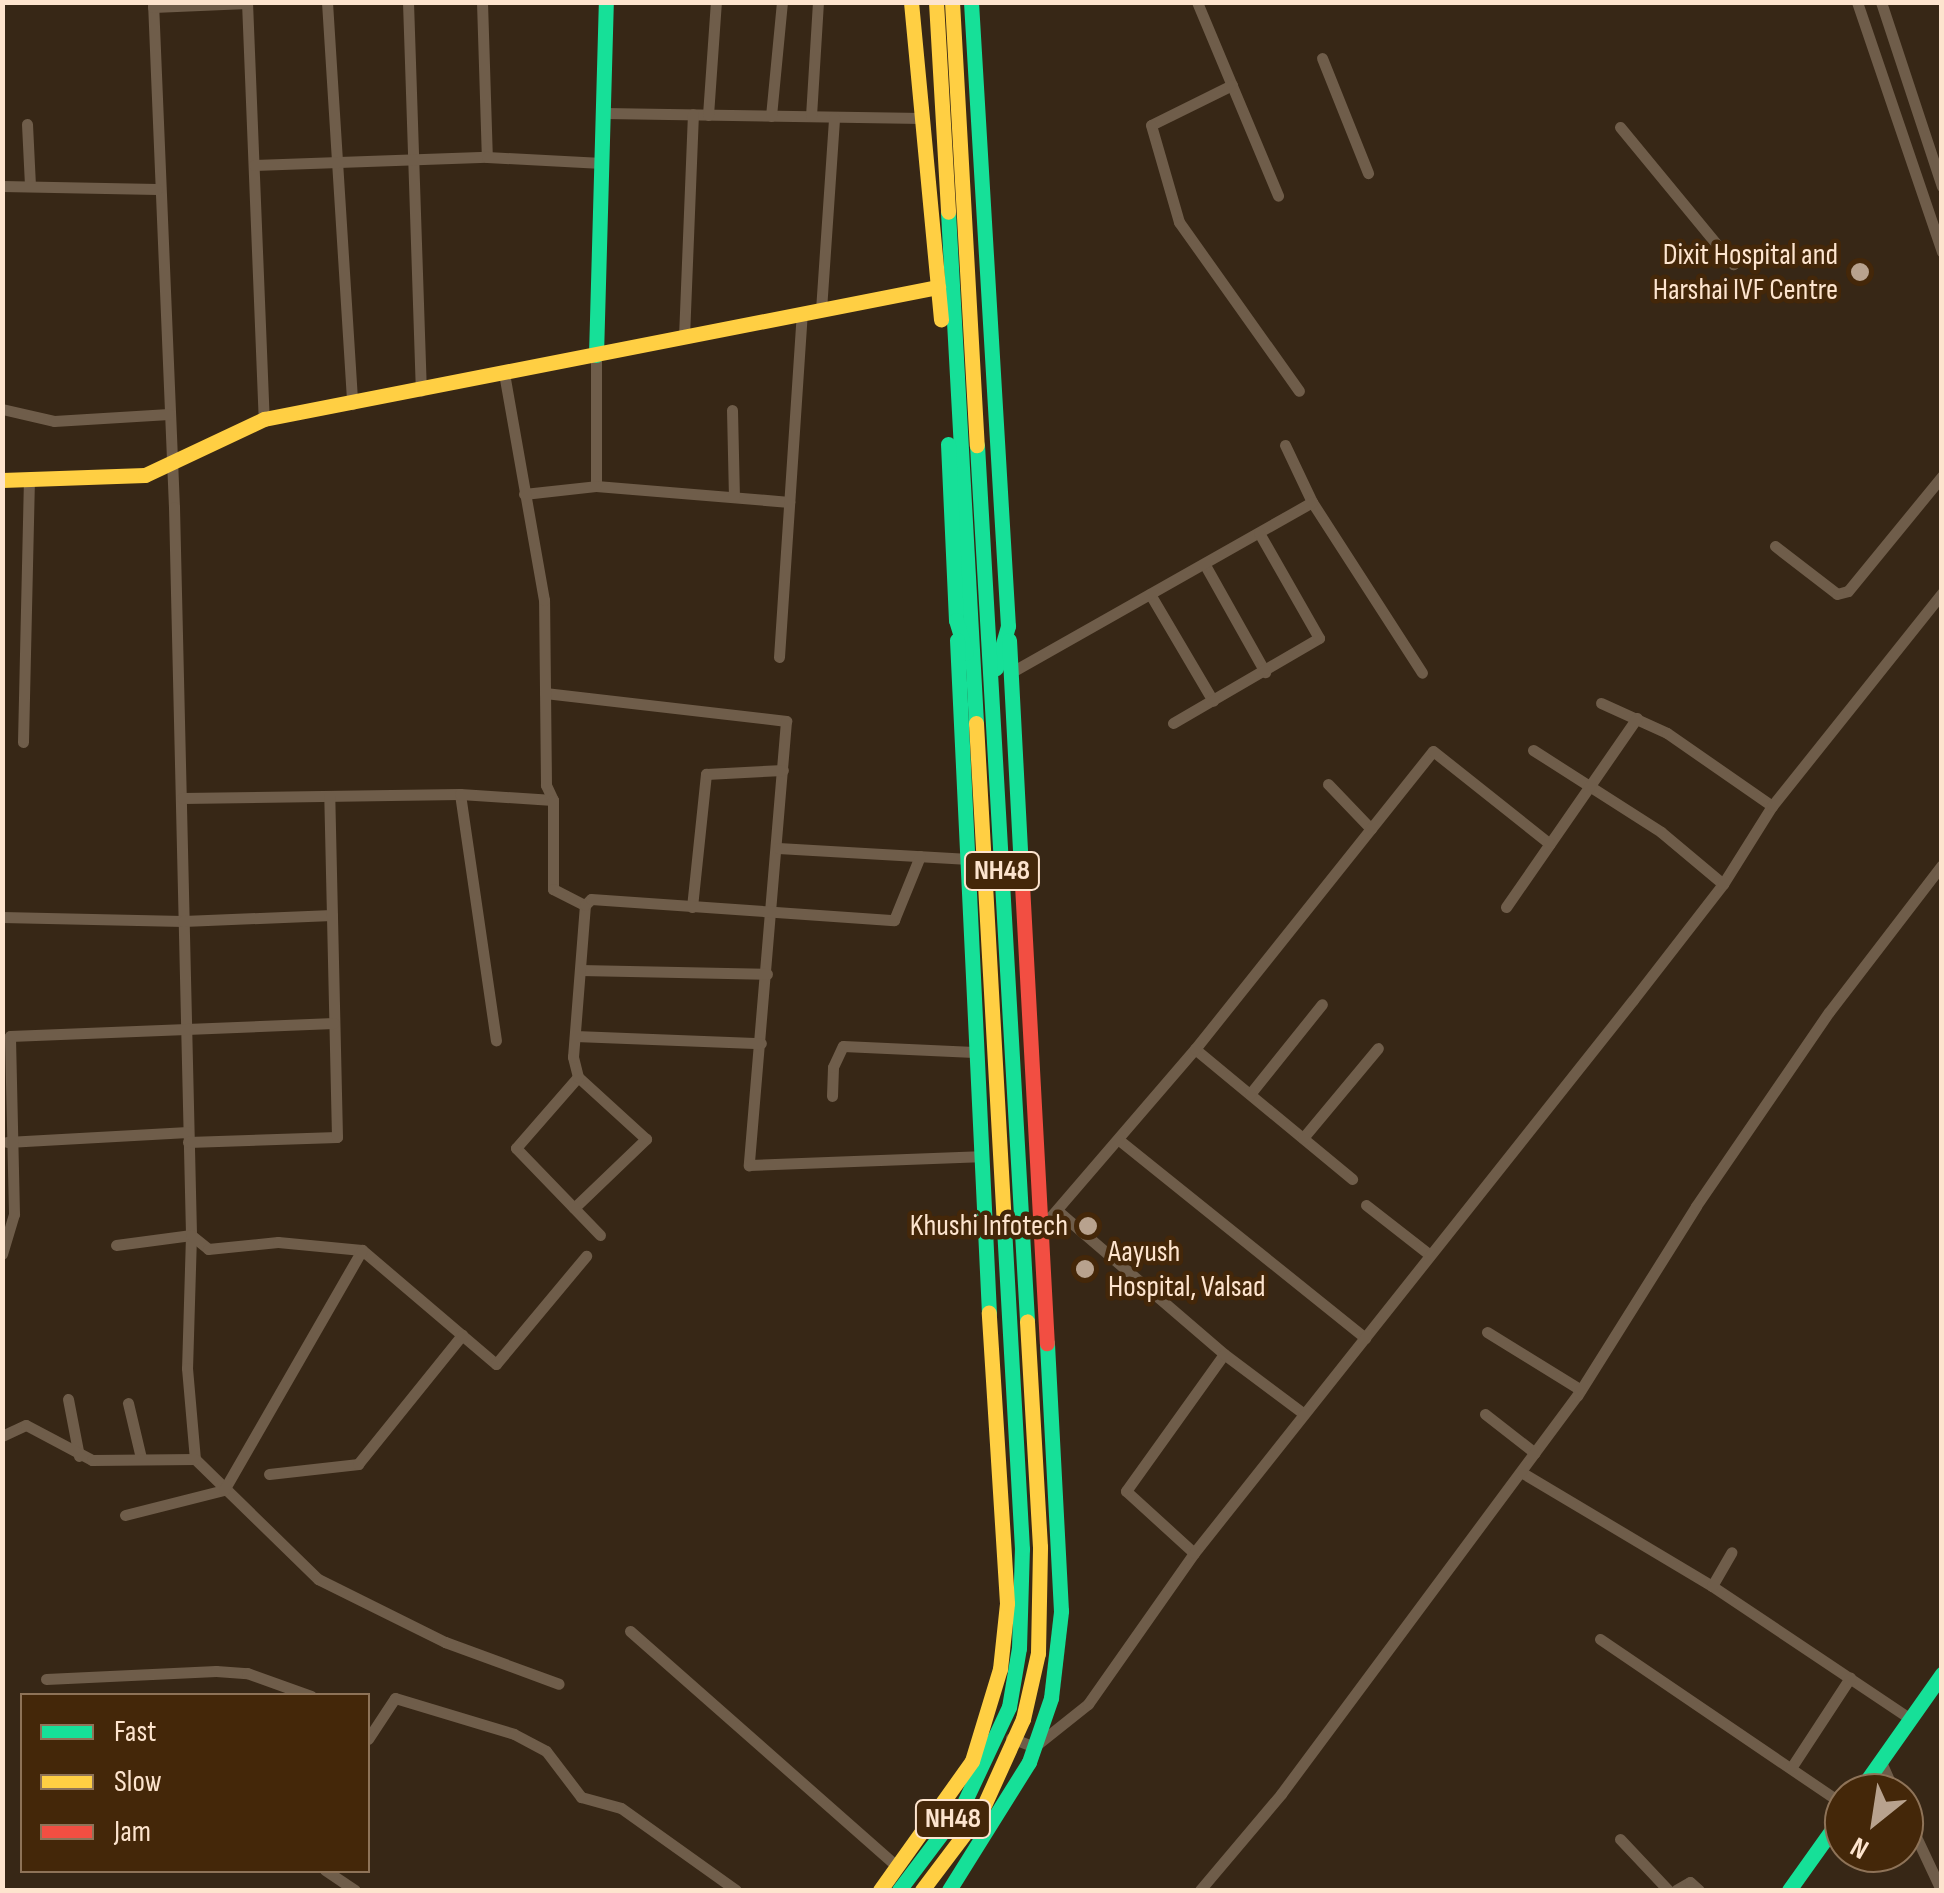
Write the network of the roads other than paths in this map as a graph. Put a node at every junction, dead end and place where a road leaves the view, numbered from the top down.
1 (327, 2) edge
2 (408, 2) edge
3 (482, 2) edge
4 (606, 2) edge
5 (716, 2) edge
6 (782, 2) edge
7 (818, 2) edge
8 (911, 2) edge
9 (936, 2) edge
10 (952, 2) edge
11 (972, 2) edge
12 (1196, 2) edge
13 (1858, 2) edge
14 (1881, 2) edge
15 (247, 3) edge
16 (153, 5) edge
17 (912, 20) junction
18 (937, 22) junction
19 (1322, 58) dead end
20 (1232, 85) junction
21 (604, 113) junction
22 (694, 114) junction
23 (708, 115) junction
24 (772, 116) junction
25 (812, 116) junction
26 (834, 116) junction
27 (922, 118) junction
28 (27, 124) dead end
29 (1620, 127) dead end
30 (487, 157) junction
31 (417, 159) junction
32 (335, 162) junction
33 (602, 163) junction
34 (254, 165) junction
35 (1368, 172) dead end
36 (2, 186) edge
37 (30, 186) junction
38 (1942, 186) edge
39 (158, 189) junction
40 (1278, 196) dead end
41 (1942, 252) edge
42 (1733, 264) dead end
43 (938, 287) junction
44 (821, 310) junction
45 (802, 314) junction
46 (684, 337) junction
47 (596, 355) junction
48 (504, 374) junction
49 (421, 391) junction
50 (1299, 391) dead end
51 (352, 404) junction
52 (2, 408) edge
53 (732, 410) dead end
54 (169, 414) junction
55 (264, 419) junction
56 (1285, 445) dead end
57 (172, 466) junction
58 (1942, 476) edge
59 (29, 479) junction
60 (2, 480) edge
61 (596, 486) junction
62 (524, 494) junction
63 (734, 497) junction
64 (789, 502) junction
65 (1312, 502) junction
66 (1259, 533) junction
67 (1775, 546) dead end
68 (1204, 566) junction
69 (1942, 592) edge
70 (1150, 594) junction
71 (956, 620) junction
72 (1008, 626) junction
73 (779, 657) dead end
74 (1265, 672) junction
75 (1010, 673) junction
76 (1422, 673) dead end
77 (983, 687) junction
78 (544, 693) junction
79 (1213, 702) junction
80 (1601, 703) dead end
81 (1637, 718) junction
82 (1174, 723) dead end
83 (23, 742) dead end
84 (1533, 750) dead end
85 (783, 770) junction
86 (1328, 784) dead end
87 (1590, 789) junction
88 (460, 794) junction
89 (329, 796) junction
90 (182, 798) junction
91 (553, 800) junction
92 (1772, 806) junction
93 (1371, 829) junction
94 (1550, 844) junction
95 (778, 848) junction
96 (920, 856) junction
97 (969, 859) junction
98 (1942, 865) edge
99 (1723, 884) junction
100 (584, 905) junction
101 (1506, 907) dead end
102 (692, 908) junction
103 (772, 914) junction
104 (332, 915) junction
105 (2, 917) edge
106 (183, 921) junction
107 (580, 970) junction
108 (767, 974) junction
109 (1322, 1004) dead end
110 (334, 1023) junction
111 (184, 1024) junction
112 (974, 1030) junction
113 (994, 1030) junction
114 (574, 1036) junction
115 (496, 1040) dead end
116 (761, 1043) junction
117 (1378, 1048) dead end
118 (1195, 1049) junction
119 (974, 1052) junction
120 (578, 1076) junction
121 (1250, 1094) junction
122 (832, 1096) dead end
123 (188, 1137) junction
124 (1303, 1138) junction
125 (1120, 1140) junction
126 (6, 1142) edge
127 (979, 1156) junction
128 (1352, 1179) dead end
129 (1366, 1204) dead end
130 (574, 1208) junction
131 (1059, 1212) junction
132 (1040, 1229) junction
133 (191, 1235) junction
134 (600, 1236) dead end
135 (116, 1245) dead end
136 (362, 1250) junction
137 (2, 1254) edge
138 (1430, 1254) junction
139 (586, 1256) dead end
140 (1487, 1332) dead end
141 (462, 1335) junction
142 (1366, 1338) junction
143 (1224, 1354) junction
144 (1581, 1390) junction
145 (68, 1399) dead end
146 (128, 1404) dead end
147 (1303, 1413) junction
148 (1484, 1414) dead end
149 (2, 1436) edge
150 (1535, 1453) junction
151 (79, 1456) junction
152 (141, 1458) junction
153 (195, 1459) junction
154 (1521, 1472) junction
155 (269, 1474) dead end
156 (224, 1490) junction
157 (125, 1515) dead end
158 (1732, 1552) dead end
159 (1194, 1553) junction
160 (1712, 1586) junction
161 (630, 1631) dead end
162 (1600, 1638) dead end
163 (1942, 1674) edge
164 (46, 1678) dead end
165 (1850, 1678) junction
166 (560, 1684) dead end
167 (302, 1693) edge
168 (1911, 1719) junction
169 (370, 1731) edge
170 (993, 1732) junction
171 (1034, 1747) junction
172 (1881, 1762) junction
173 (1791, 1768) junction
174 (1873, 1773) edge
175 (1886, 1773) edge
176 (1824, 1791) edge
177 (1620, 1839) dead end
178 (1824, 1841) edge
179 (1924, 1854) edge
180 (898, 1868) junction
181 (330, 1873) edge
182 (355, 1890) edge
183 (736, 1890) edge
184 (880, 1890) edge
185 (899, 1890) edge
186 (922, 1890) edge
187 (949, 1890) edge
188 (1200, 1890) edge
189 (1668, 1890) edge
190 (1676, 1890) edge
191 (1699, 1890) edge
192 (1789, 1890) edge
193 (1941, 1890) edge

1 - 32 street
2 - 31 street
3 - 30 street
4 - 21 main road
5 - 23 street
6 - 24 street
7 - 25 street
8 - 17 main road
9 - 18 main road, NH48
10 - 77 main road, NH48
11 - 72 main road
12 - 20 street
13 - 41 street
14 - 38 street
15 - 16 street
15 - 34 street
16 - 39 street
17 - 18 main road
17 - 27 main road
18 - 77 main road, NH48
19 - 35 street
20 - 40 street
20 - 50 street
21 - 22 street
21 - 33 main road
22 - 23 street
22 - 46 street
23 - 24 street
24 - 25 street
25 - 26 street
26 - 27 street
26 - 44 street
27 - 43 main road
28 - 37 street
29 - 42 street
30 - 31 street
30 - 33 street
31 - 32 street
31 - 49 street
32 - 34 street
32 - 51 street
33 - 47 main road
34 - 55 street
36 - 37 street
37 - 39 street
39 - 54 street
43 - 44 main road
43 - 71 main road
44 - 45 main road
45 - 46 main road
45 - 64 street
46 - 47 main road
47 - 48 main road
47 - 61 street
48 - 49 main road
48 - 62 street
49 - 51 main road
51 - 55 main road
52 - 54 street
53 - 63 street
54 - 57 street
55 - 57 main road
56 - 65 street
57 - 59 main road
57 - 90 street
58 - 67 street
59 - 60 main road
59 - 83 street
61 - 62 street
61 - 63 street
62 - 78 street
63 - 64 street
64 - 73 street
65 - 66 street
65 - 76 street
66 - 68 street
66 - 74 street
68 - 70 street
68 - 74 street
69 - 92 street
70 - 75 street
70 - 79 street
71 - 77 main road
71 - 97 main road
72 - 75 main road
72 - 77 main road
74 - 79 street
75 - 132 main road
77 - 113 main road, NH48
77 - 186 main road, NH48
78 - 85 street
78 - 91 street
79 - 82 street
80 - 81 street
81 - 87 street
81 - 92 street
84 - 87 street
85 - 95 street
85 - 102 street
86 - 93 street
87 - 94 street
87 - 99 street
88 - 89 street
88 - 91 street
88 - 115 street
89 - 90 street
89 - 104 street
90 - 106 street
91 - 100 street
92 - 99 street
93 - 94 street
93 - 118 street
94 - 101 street
95 - 96 street
95 - 103 street
96 - 97 street
96 - 103 street
97 - 112 main road
98 - 144 street
99 - 138 street
100 - 102 street
100 - 107 street
102 - 103 street
103 - 108 street
104 - 106 street
104 - 110 street
105 - 106 street
106 - 111 street
107 - 108 street
107 - 114 street
108 - 116 street
109 - 121 street
110 - 111 street
110 - 123 street
111 - 123 street
111 - 126 street
112 - 113 main road
112 - 119 main road
113 - 170 main road, NH48
114 - 116 street
114 - 120 street
116 - 127 street
117 - 124 street
118 - 121 street
118 - 125 street
119 - 122 street
119 - 127 main road
120 - 130 street
120 - 130 street
121 - 124 street
123 - 126 street
123 - 133 street
124 - 128 street
125 - 131 street
125 - 142 street
126 - 137 street
127 - 170 main road
129 - 138 street
130 - 134 street
131 - 132 street
131 - 143 street
132 - 171 main road
133 - 135 street
133 - 136 street
133 - 153 street
136 - 141 street
136 - 156 street
138 - 142 street
139 - 141 street
140 - 144 street
141 - 155 street
142 - 147 street
143 - 147 street
143 - 159 street
144 - 150 street
145 - 151 street
146 - 152 street
147 - 159 street
148 - 150 street
149 - 151 street
150 - 154 street
151 - 152 street
152 - 153 street
153 - 156 street
154 - 160 street
154 - 188 street
156 - 157 street
156 - 166 street
158 - 160 street
159 - 171 street
160 - 165 street
161 - 180 street
162 - 173 street
163 - 168 main road
164 - 167 street
165 - 168 street
165 - 173 street
168 - 172 main road
169 - 183 street
170 - 171 street
170 - 180 main road
170 - 185 main road, NH48
171 - 187 main road
172 - 174 main road
172 - 175 street
173 - 176 street
177 - 189 street
178 - 192 main road
179 - 193 street
180 - 184 main road
181 - 182 street
190 - 191 street

